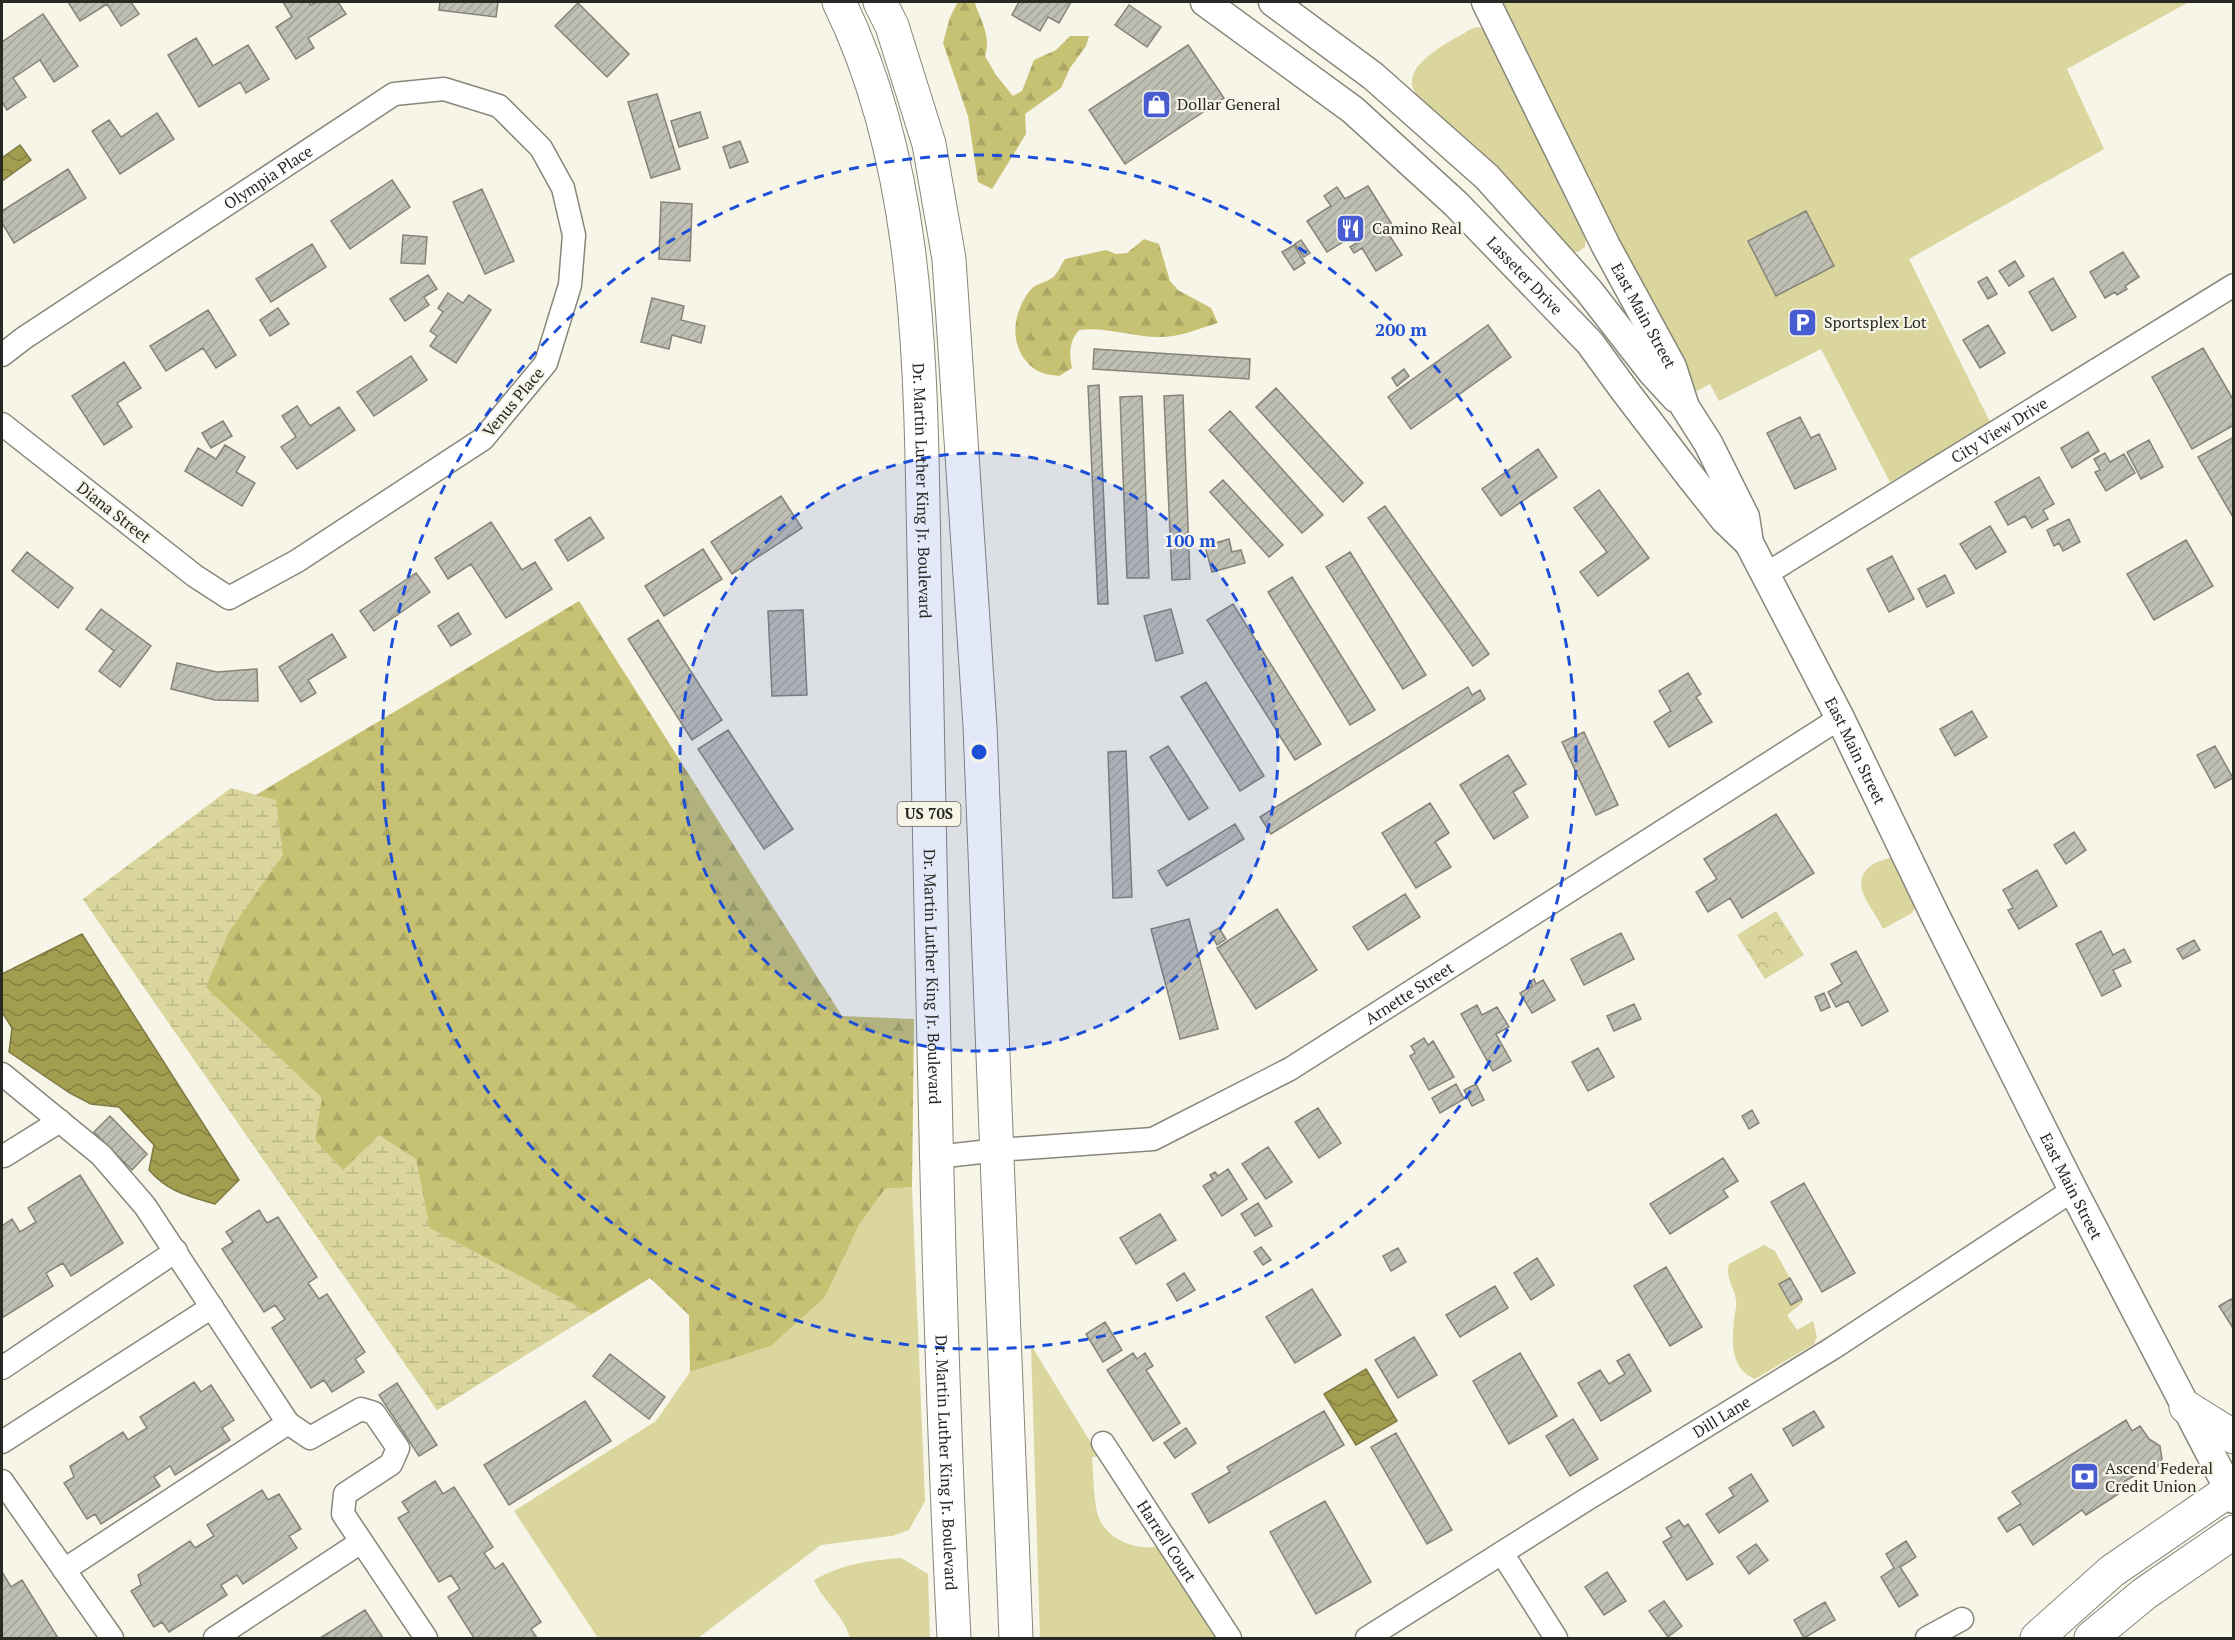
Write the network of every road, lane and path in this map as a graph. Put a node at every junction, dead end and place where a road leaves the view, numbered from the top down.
1 (839, 2) edge
2 (880, 2) edge
3 (1205, 2) edge
4 (1273, 2) edge
5 (1486, 2) edge
6 (541, 148) joint
7 (1594, 221) junction
8 (2234, 285) edge
9 (1612, 319) junction
10 (1590, 343) junction
11 (2, 355) edge
12 (1685, 407) junction
13 (2, 424) edge
14 (1749, 543) junction
15 (1766, 574) junction
16 (229, 598) joint
17 (1840, 718) junction
18 (2, 1074) edge
19 (60, 1121) junction
20 (998, 1150) junction
21 (2, 1156) edge
22 (937, 1157) junction
23 (2073, 1190) junction
24 (176, 1251) junction
25 (212, 1307) junction
26 (2, 1368) edge
27 (2186, 1407) junction
28 (288, 1422) junction
29 (2234, 1437) edge
30 (2, 1442) edge
31 (1103, 1443) dead end
32 (2, 1481) edge
33 (2232, 1492) edge
34 (2234, 1532) edge
35 (361, 1542) junction
36 (1502, 1553) junction
37 (64, 1570) junction
38 (1962, 1619) dead end
39 (112, 1638) edge
40 (215, 1638) edge
41 (426, 1638) edge
42 (954, 1638) edge
43 (1016, 1638) edge
44 (1230, 1638) edge
45 (1367, 1638) edge
46 (1556, 1638) edge
47 (1927, 1638) edge
48 (2037, 1638) edge
49 (2091, 1638) edge

1 - 22 main road, Dr. Martin Luther King Jr. Boulevard / US 70S
2 - 20 main road, US 70S
3 - 10 street, Lasseter Drive
4 - 9 street
5 - 7 street, East Main Street
6 - 11 street, Olympia Place
6 - 16 street, Venus Place
7 - 9 street
7 - 12 street, East Main Street
8 - 15 street, City View Drive
9 - 10 street
9 - 12 street
10 - 14 street, Lasseter Drive
12 - 14 street, East Main Street
13 - 16 street, Diana Street
14 - 15 street, East Main Street
15 - 17 street, East Main Street
17 - 20 street, Arnette Street
17 - 23 street, East Main Street
18 - 19 street
19 - 21 street
19 - 24 street
20 - 22 street, Arnette Street
20 - 43 main road, US 70S
22 - 42 main road, Dr. Martin Luther King Jr. Boulevard / US 70S
23 - 27 street, East Main Street
23 - 36 street, Dill Lane
24 - 25 street
24 - 26 street
25 - 28 street
25 - 30 street
27 - 29 main road
27 - 33 street, East Main Street
28 - 35 street
28 - 37 street
31 - 44 street, Harrell Court
32 - 37 street
33 - 48 main road
34 - 49 main road
35 - 40 street
35 - 41 street
36 - 45 street, Dill Lane
36 - 46 street
37 - 39 street
38 - 47 street

